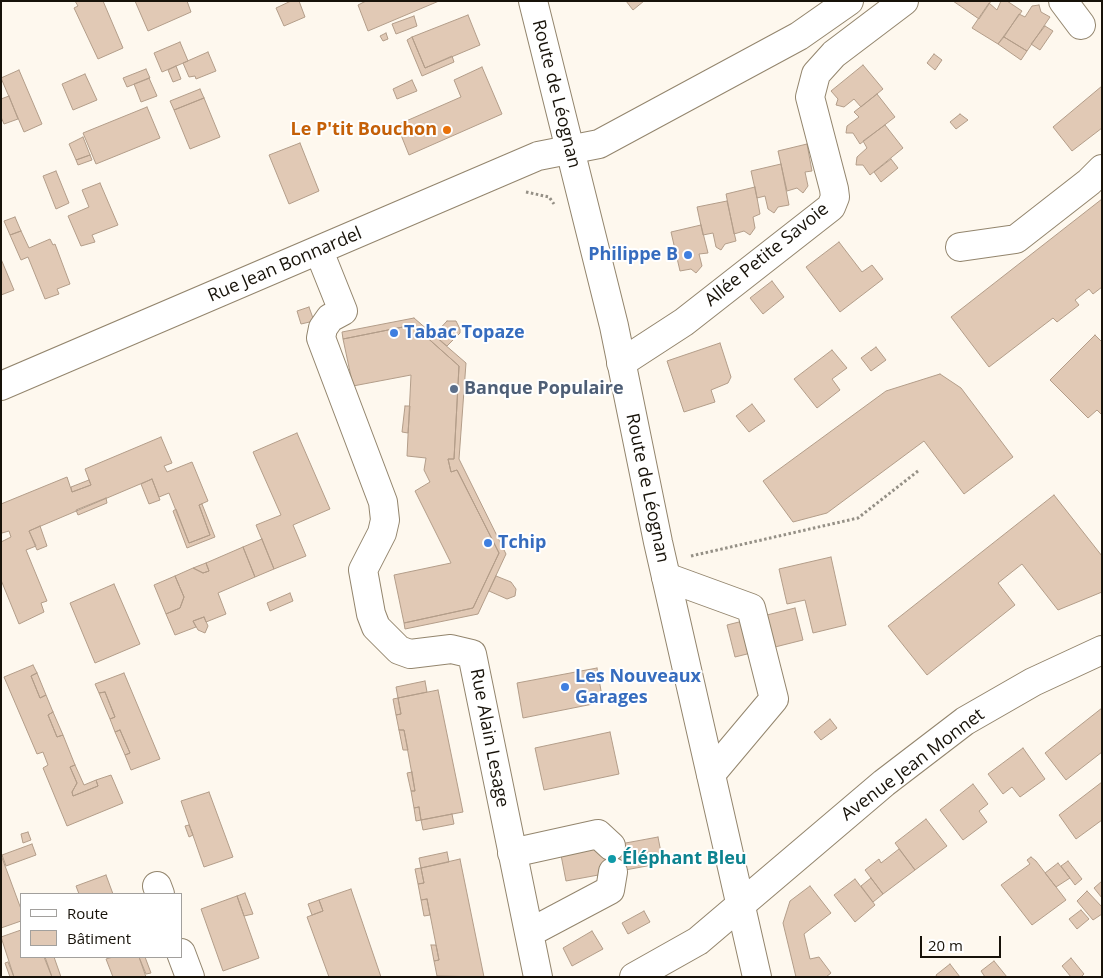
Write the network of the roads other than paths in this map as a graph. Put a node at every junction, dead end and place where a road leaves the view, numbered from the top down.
1 (533, 1) edge
2 (849, 1) edge
3 (904, 1) edge
4 (1063, 1) edge
5 (1081, 25) dead end
6 (570, 148) junction
7 (1102, 169) edge
8 (960, 247) dead end
9 (319, 251) junction
10 (621, 363) junction
11 (1, 386) edge
12 (663, 565) junction
13 (1102, 650) edge
14 (711, 774) junction
15 (512, 853) junction
16 (741, 905) junction
17 (529, 933) junction
18 (182, 956) edge
19 (190, 977) edge
20 (538, 977) edge
21 (634, 977) edge
22 (756, 977) edge

1 - 6 street, Route de Léognan
2 - 6 street, Rue Jean Bonnardel
3 - 10 street, Allée Petite Savoie
4 - 5 street
6 - 9 street, Rue Jean Bonnardel
6 - 10 street, Route de Léognan
7 - 8 street
9 - 11 street, Rue Jean Bonnardel
9 - 15 street, Rue Alain Lesage
10 - 12 street, Route de Léognan
12 - 14 street, Route de Léognan
12 - 14 street
13 - 16 street, Avenue Jean Monnet
14 - 16 street, Route de Léognan
15 - 17 street, Rue Alain Lesage
15 - 17 street
16 - 21 street, Avenue Jean Monnet
16 - 22 street, Route de Léognan
17 - 20 street, Rue Alain Lesage
18 - 19 street

